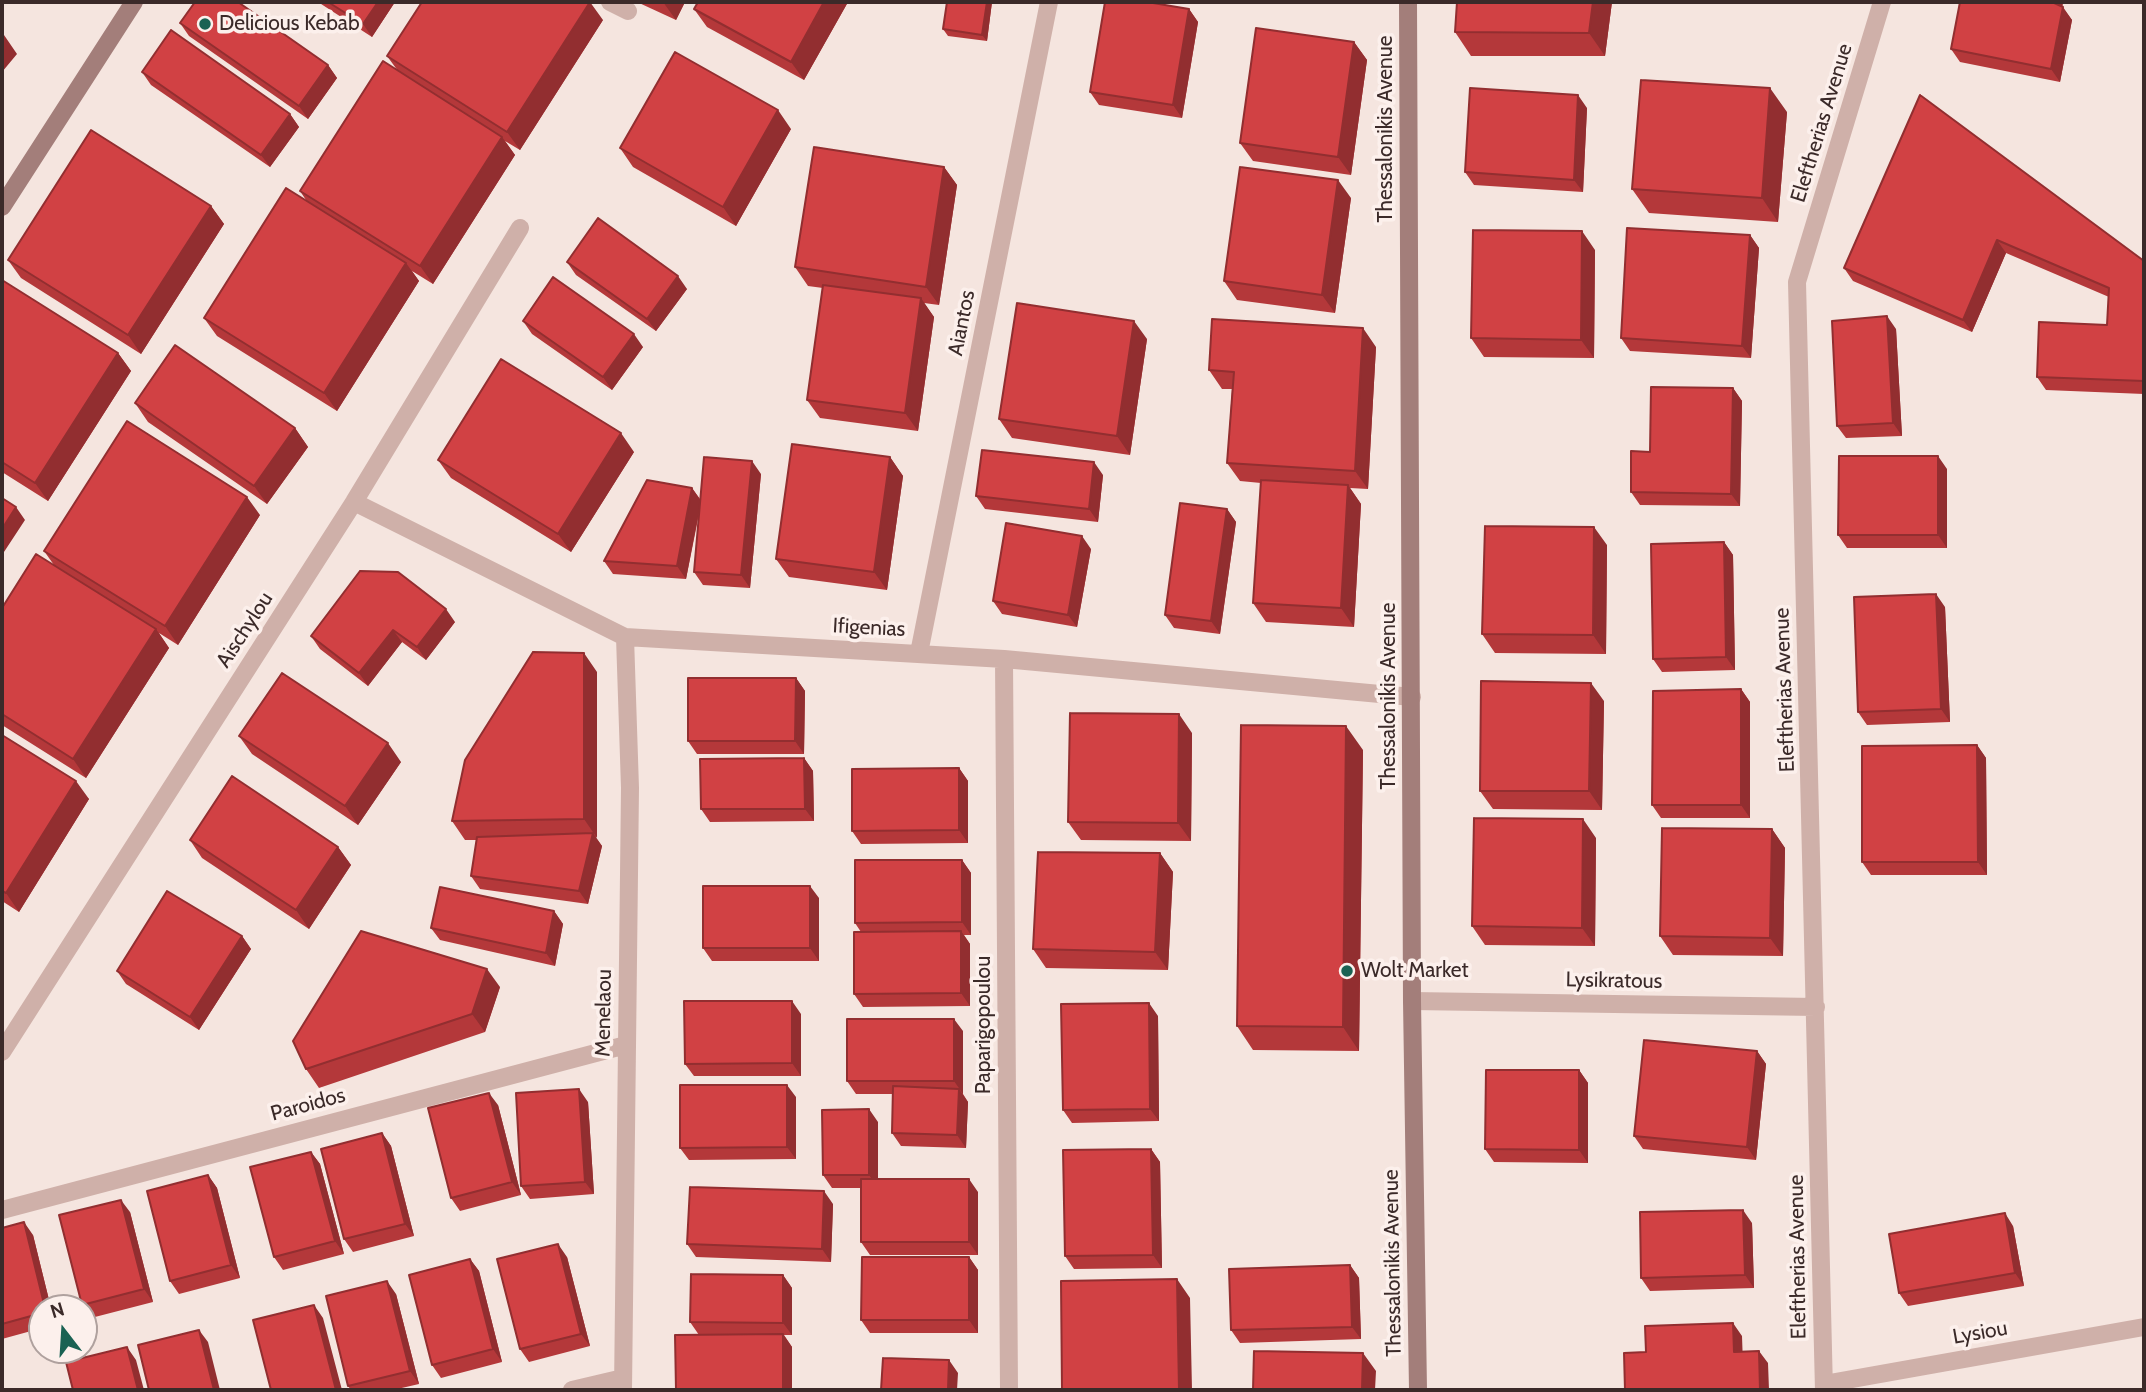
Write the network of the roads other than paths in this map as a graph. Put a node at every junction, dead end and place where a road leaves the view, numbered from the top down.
1 (134, 2) edge
2 (610, 2) edge
3 (1049, 2) edge
4 (1408, 2) edge
5 (1882, 2) edge
6 (628, 11) dead end
7 (2, 207) edge
8 (520, 228) dead end
9 (354, 502) junction
10 (625, 637) junction
11 (919, 653) junction
12 (1004, 659) junction
13 (1412, 697) junction
14 (1412, 1001) junction
15 (1816, 1007) junction
16 (626, 1045) junction
17 (2, 1052) edge
18 (2, 1210) edge
19 (2144, 1327) edge
20 (623, 1384) edge
21 (1824, 1387) edge
22 (572, 1390) edge
23 (1009, 1390) edge
24 (1418, 1390) edge

1 - 7 street
2 - 6 street
3 - 11 street, Aiantos
4 - 13 street, Thessalonikis Avenue
5 - 15 street, Eleftherias Avenue
8 - 9 street, Aischylou
9 - 10 street, Ifigenias
9 - 17 street, Aischylou
10 - 11 street, Ifigenias
10 - 16 street, Menelaou
11 - 12 street, Ifigenias
12 - 13 street, Ifigenias
12 - 23 street, Paparigopoulou
13 - 14 street, Thessalonikis Avenue
14 - 15 street, Lysikratous
14 - 24 street, Thessalonikis Avenue
15 - 21 street, Eleftherias Avenue
16 - 18 street, Paroidos
16 - 20 street, Menelaou
19 - 21 street, Lysiou
20 - 22 street

